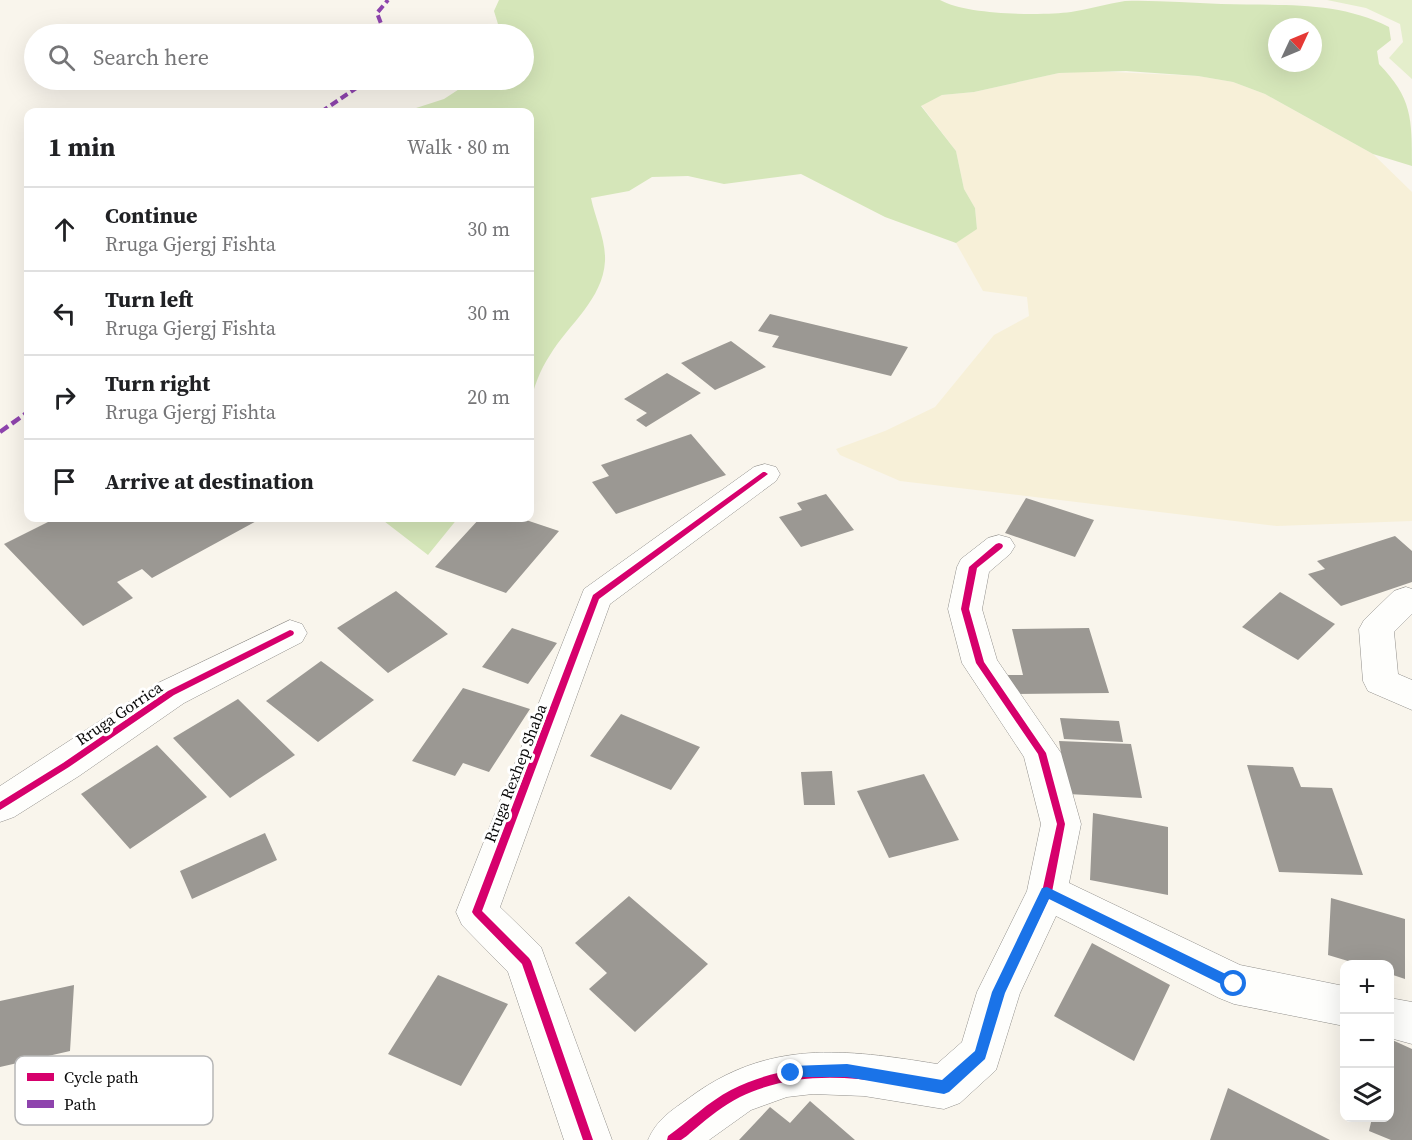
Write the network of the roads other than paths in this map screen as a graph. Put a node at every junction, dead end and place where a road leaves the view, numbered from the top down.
1 (765, 474) dead end
2 (999, 546) dead end
3 (1407, 598) dead end
4 (290, 633) dead end
5 (1412, 696) edge
6 (0, 806) edge
7 (1047, 892) junction
8 (1340, 1005) edge
9 (1394, 1019) edge
10 (1412, 1023) edge
11 (588, 1140) edge
12 (672, 1140) edge

1 - 11 street, Rruga Rexhep Shaba
2 - 7 street
3 - 5 street
4 - 6 street, Rruga Gorrica
7 - 8 street
7 - 12 street
9 - 10 street

